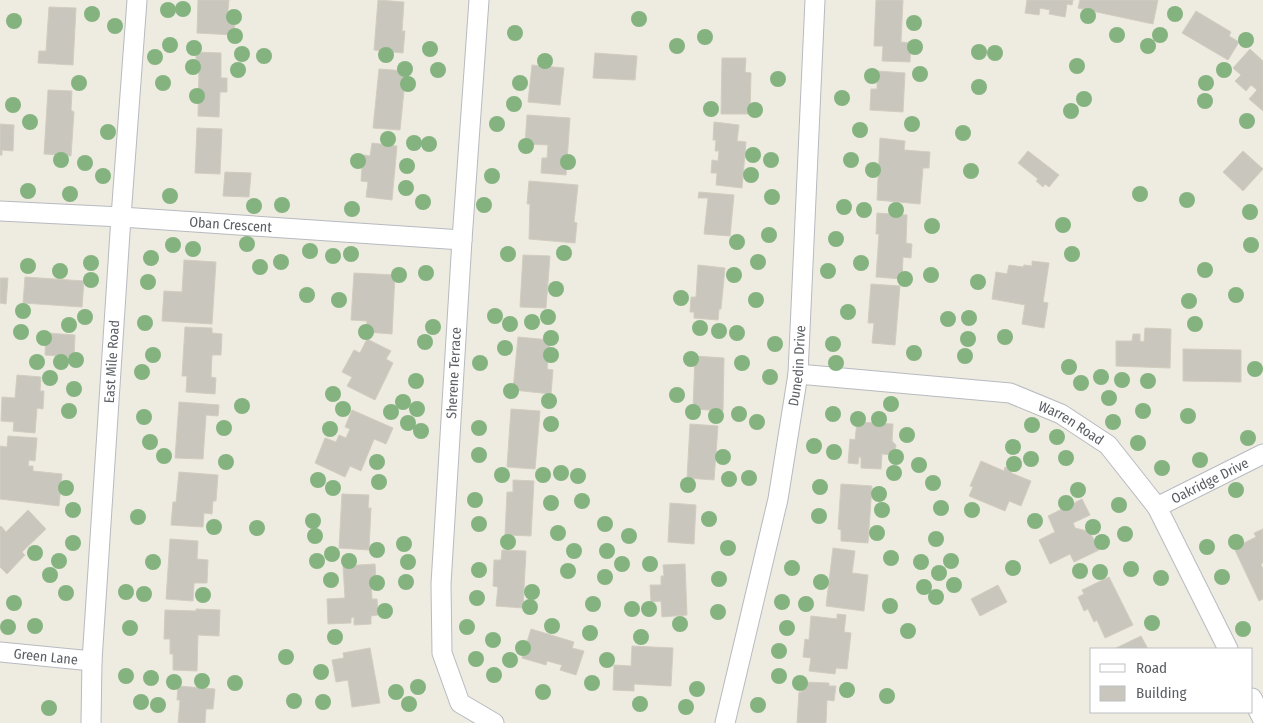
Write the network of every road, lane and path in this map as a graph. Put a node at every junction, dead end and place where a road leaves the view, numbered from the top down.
1 (137, 0) edge
2 (480, 0) edge
3 (815, 0) edge
4 (0, 211) edge
5 (121, 217) junction
6 (462, 240) junction
7 (798, 374) junction
8 (1263, 454) edge
9 (1157, 507) junction
10 (1228, 648) edge
11 (0, 652) edge
12 (92, 661) junction
13 (1253, 700) edge
14 (1263, 720) edge
15 (91, 723) edge
16 (494, 723) edge
17 (725, 723) edge

1 - 5 street, East Mile Road
2 - 6 street, Sherene Terrace
3 - 7 street, Dunedin Drive
4 - 5 street, Oban Crescent
5 - 6 street, Oban Crescent
5 - 12 street, East Mile Road
6 - 16 street, Sherene Terrace
7 - 9 street, Warren Road
7 - 17 street, Dunedin Drive
8 - 9 street, Oakridge Drive
9 - 10 street, Warren Road
11 - 12 street, Green Lane
12 - 15 street, East Mile Road
13 - 14 street

